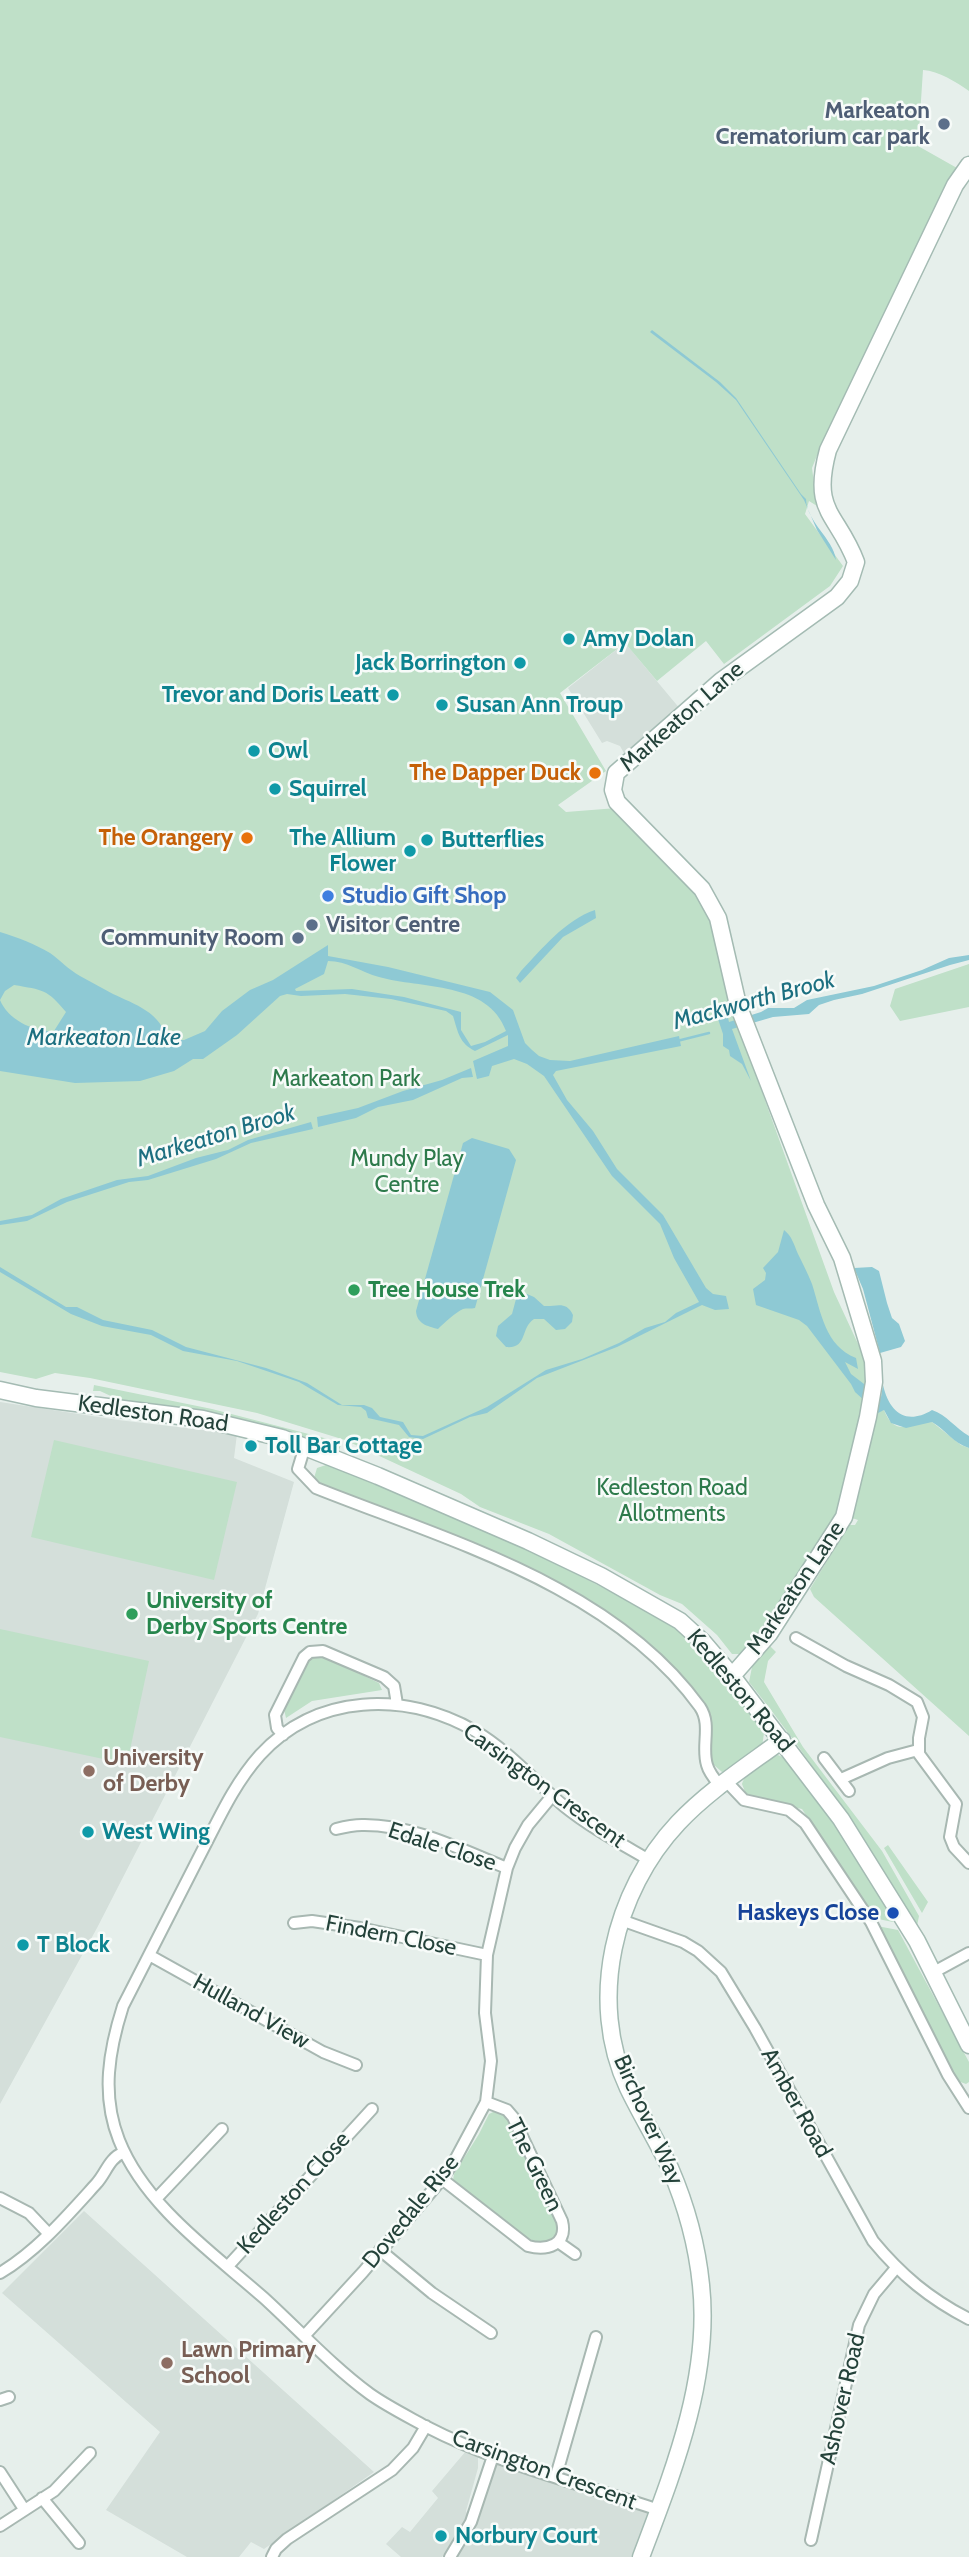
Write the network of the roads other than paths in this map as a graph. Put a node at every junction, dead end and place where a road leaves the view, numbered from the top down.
1 (969, 165) edge
2 (0, 1390) edge
3 (305, 1446) junction
4 (796, 1639) dead end
5 (732, 1676) junction
6 (397, 1704) junction
7 (283, 1735) junction
8 (782, 1741) junction
9 (918, 1750) junction
10 (824, 1758) dead end
11 (841, 1779) junction
12 (724, 1785) junction
13 (849, 1791) dead end
14 (552, 1796) junction
15 (336, 1829) dead end
16 (649, 1860) junction
17 (969, 1863) edge
18 (507, 1868) junction
19 (621, 1920) junction
20 (294, 1923) dead end
21 (969, 1954) edge
22 (149, 1955) junction
23 (487, 1955) junction
24 (934, 1972) junction
25 (969, 2045) edge
26 (356, 2065) dead end
27 (964, 2090) edge
28 (486, 2102) junction
29 (969, 2108) edge
30 (372, 2109) dead end
31 (351, 2112) dead end
32 (361, 2120) junction
33 (222, 2129) dead end
34 (124, 2152) junction
35 (442, 2179) junction
36 (0, 2198) edge
37 (156, 2199) junction
38 (48, 2233) junction
39 (558, 2242) junction
40 (380, 2250) junction
41 (575, 2254) dead end
42 (228, 2266) junction
43 (895, 2268) junction
44 (0, 2273) edge
45 (969, 2319) edge
46 (491, 2333) dead end
47 (305, 2335) junction
48 (596, 2337) dead end
49 (426, 2426) junction
50 (90, 2453) dead end
51 (493, 2456) junction
52 (0, 2472) edge
53 (556, 2476) junction
54 (42, 2498) junction
55 (24, 2509) junction
56 (659, 2510) junction
57 (0, 2526) edge
58 (811, 2540) dead end
59 (79, 2543) dead end
60 (272, 2557) edge
61 (450, 2557) edge
62 (641, 2557) edge

1 - 5 street, Markeaton Lane
2 - 3 street, Kedleston Road
3 - 5 street, Kedleston Road
3 - 12 street, Kedleston Road
4 - 9 street
5 - 8 street, Kedleston Road
6 - 7 street, Carsington Crescent
6 - 7 street
6 - 14 street, Carsington Crescent
7 - 22 street, Carsington Crescent
8 - 12 street, Birchover Way
8 - 24 street, Kedleston Road
9 - 11 street
9 - 17 street
10 - 11 street
11 - 13 street
12 - 16 street, Birchover Way
12 - 27 street, Kedleston Road
14 - 16 street, Carsington Crescent
14 - 18 street, Dovedale Rise
15 - 18 street, Edale Close
16 - 19 street, Birchover Way
18 - 23 street, Dovedale Rise
19 - 43 street, Amber Road
19 - 56 street, Birchover Way
20 - 23 street, Findern Close
21 - 24 street
22 - 26 street, Hulland View
22 - 34 street, Carsington Crescent
23 - 28 street, Dovedale Rise
24 - 25 street, Kedleston Road
27 - 29 street, Kedleston Road
28 - 35 street, Dovedale Rise
28 - 39 street, The Green
30 - 32 street, Kedleston Close
31 - 32 street, Kedleston Close
32 - 42 street, Kedleston Close
33 - 37 street
34 - 37 street, Carsington Crescent
34 - 38 street
35 - 39 street, The Green
35 - 40 street, Dovedale Rise
36 - 38 street
37 - 42 street, Carsington Crescent
38 - 44 street
39 - 41 street, The Green
40 - 46 street
40 - 47 street, Dovedale Rise
42 - 47 street, Carsington Crescent
43 - 45 street, Amber Road
43 - 58 street, Ashover Road
47 - 49 street, Carsington Crescent
48 - 53 street
49 - 51 street, Carsington Crescent
49 - 60 street
50 - 54 street
51 - 53 street, Carsington Crescent
51 - 61 street
52 - 55 street
53 - 56 street, Carsington Crescent
54 - 55 street
54 - 59 street
55 - 57 street
56 - 62 street, Birchover Way

